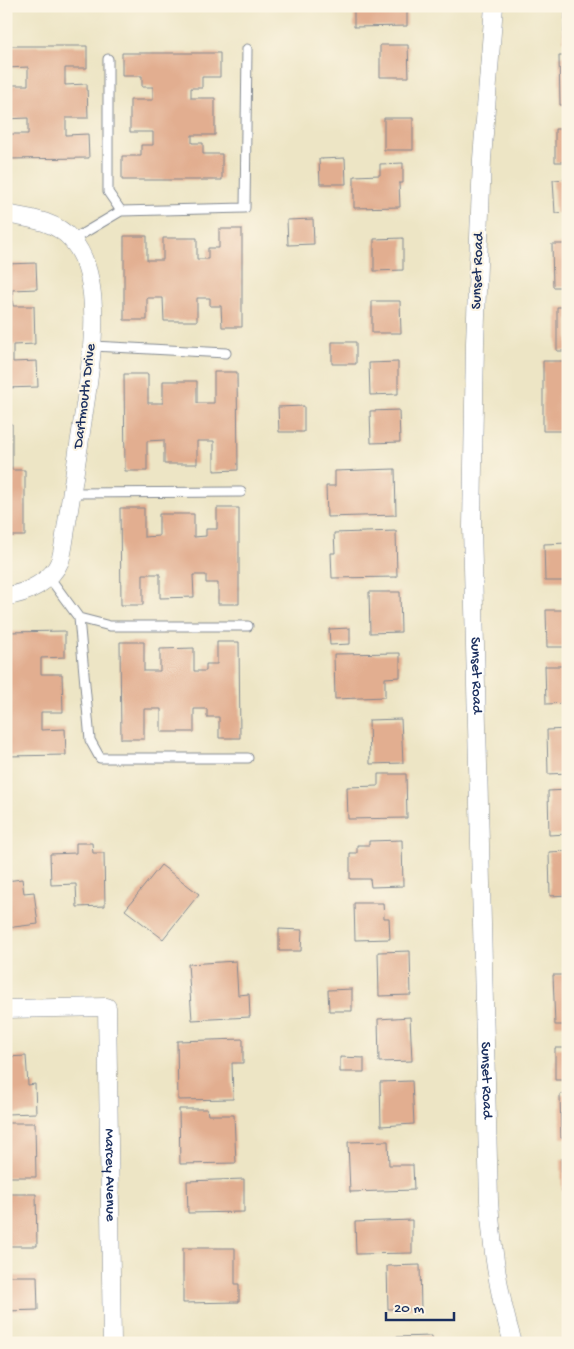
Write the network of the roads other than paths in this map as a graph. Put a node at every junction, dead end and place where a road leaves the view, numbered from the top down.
1 (494, 6) edge
2 (247, 49) dead end
3 (108, 59) dead end
4 (121, 211) junction
5 (6, 214) edge
6 (72, 240) junction
7 (93, 346) junction
8 (226, 353) dead end
9 (241, 492) dead end
10 (72, 494) junction
11 (48, 577) junction
12 (6, 596) edge
13 (79, 618) junction
14 (248, 626) dead end
15 (248, 758) dead end
16 (6, 1009) edge
17 (112, 1343) edge
18 (513, 1343) edge

1 - 18 street, Sunset Road
2 - 4 lane
3 - 4 lane
4 - 6 lane
5 - 6 street, Dartmouth Drive
6 - 7 street, Dartmouth Drive
7 - 8 lane
7 - 10 street, Dartmouth Drive
9 - 10 lane
10 - 11 street, Dartmouth Drive
11 - 12 street, Dartmouth Drive
11 - 13 lane
13 - 14 lane
13 - 15 lane
16 - 17 street, Marcey Avenue

